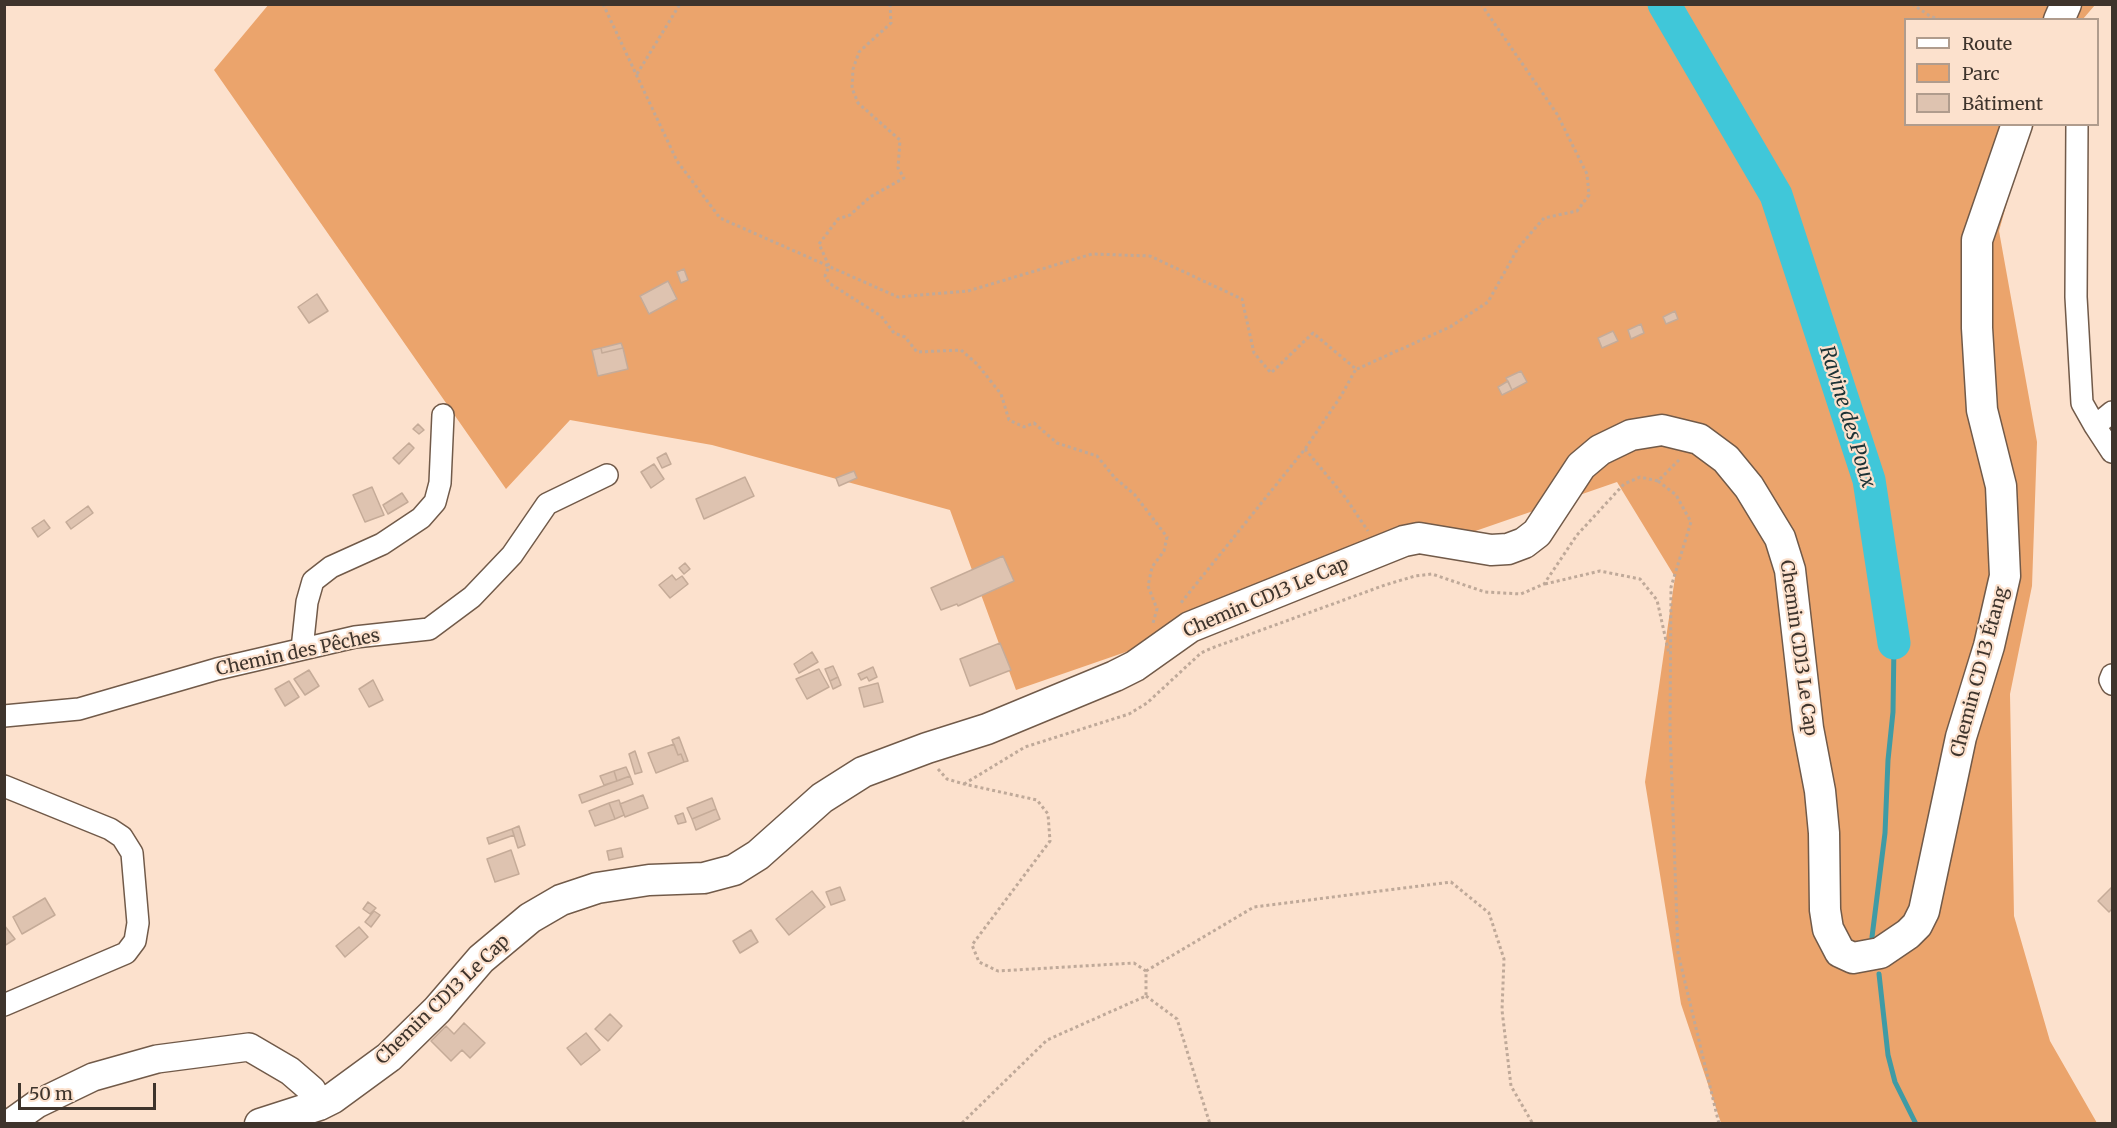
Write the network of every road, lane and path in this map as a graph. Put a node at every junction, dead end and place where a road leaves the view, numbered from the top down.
1 (603, 4) edge
2 (680, 4) edge
3 (890, 4) edge
4 (1481, 4) edge
5 (1912, 4) edge
6 (2066, 4) edge
7 (1936, 18) edge
8 (2059, 18) edge
9 (637, 74) junction
10 (2017, 126) edge
11 (2078, 126) edge
12 (829, 266) junction
13 (1356, 369) junction
14 (2112, 412) edge
15 (443, 415) dead end
16 (2095, 426) junction
17 (1699, 439) junction
18 (1305, 449) junction
19 (2112, 452) edge
20 (607, 475) dead end
21 (1658, 481) junction
22 (1381, 550) junction
23 (1544, 584) junction
24 (1166, 629) junction
25 (302, 650) junction
26 (1671, 661) junction
27 (2112, 675) edge
28 (2112, 684) edge
29 (4, 717) edge
30 (927, 748) junction
31 (964, 784) junction
32 (4, 786) edge
33 (1880, 953) joint
34 (1146, 971) junction
35 (1146, 996) junction
36 (4, 1005) edge
37 (319, 1105) junction
38 (9, 1124) edge
39 (260, 1124) edge
40 (961, 1124) edge
41 (1210, 1124) edge
42 (1533, 1124) edge
43 (1719, 1124) edge

1 - 9 path
2 - 9 path
3 - 12 path
4 - 13 path
5 - 7 path
6 - 8 main road
9 - 12 path
10 - 33 main road, Chemin CD 13 Étang
11 - 16 street
12 - 13 path
12 - 24 path
13 - 18 path
14 - 16 street
15 - 25 street
16 - 19 street
17 - 21 path
17 - 22 main road, Chemin CD13 Le Cap
17 - 33 main road, Chemin CD13 Le Cap
18 - 22 path
18 - 24 path
20 - 25 street, Chemin des Pêches
21 - 23 path
21 - 26 path
22 - 24 main road, Chemin CD13 Le Cap
23 - 26 path
23 - 31 path
24 - 30 main road, Chemin CD13 Le Cap
25 - 29 street, Chemin des Pêches
26 - 43 path
27 - 28 street
30 - 31 path
30 - 37 main road, Chemin CD13 Le Cap
31 - 34 path
32 - 36 street
34 - 35 path
34 - 42 path
35 - 40 path
35 - 41 path
37 - 38 street
37 - 39 main road, Chemin CD13 Le Cap

